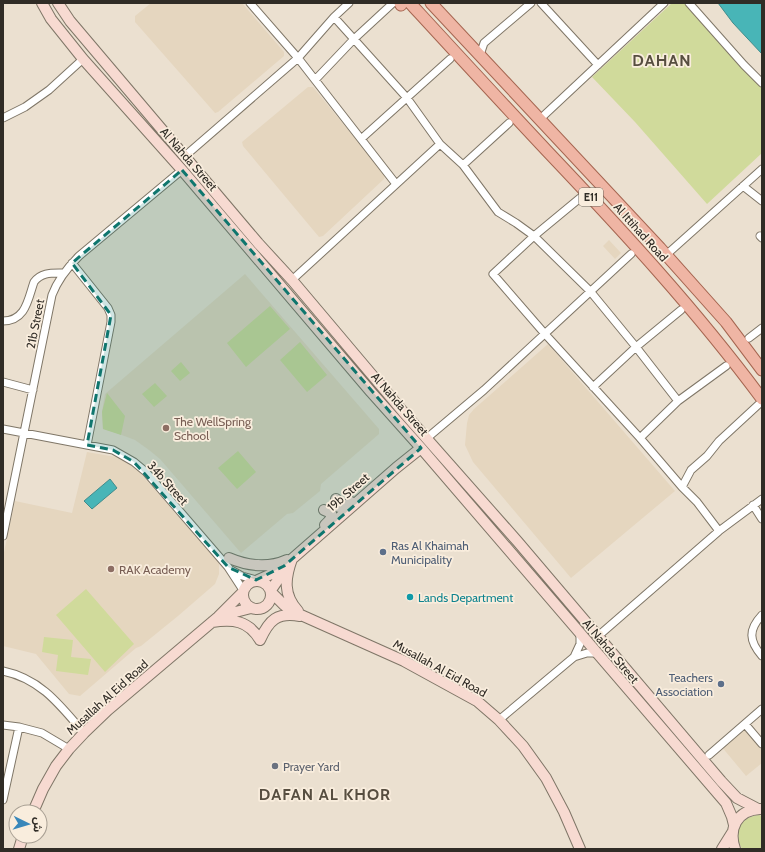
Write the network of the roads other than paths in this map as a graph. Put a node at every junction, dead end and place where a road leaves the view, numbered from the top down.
1 (42, 3) edge
2 (58, 3) edge
3 (262, 3) edge
4 (349, 3) edge
5 (401, 3) edge
6 (431, 3) edge
7 (530, 3) edge
8 (541, 3) edge
9 (664, 3) edge
10 (689, 3) edge
11 (253, 6) edge
12 (334, 17) junction
13 (354, 39) junction
14 (480, 55) junction
15 (298, 58) junction
16 (83, 59) junction
17 (450, 59) dead end
18 (598, 65) junction
19 (315, 80) junction
20 (762, 83) edge
21 (407, 98) junction
22 (3, 118) edge
23 (539, 120) junction
24 (509, 123) dead end
25 (361, 139) junction
26 (440, 144) junction
27 (185, 156) junction
28 (463, 165) junction
29 (762, 168) edge
30 (182, 170) junction
31 (396, 184) junction
32 (743, 186) junction
33 (580, 198) dead end
34 (762, 201) edge
35 (233, 229) junction
36 (534, 236) junction
37 (258, 243) junction
38 (631, 254) dead end
39 (666, 255) junction
40 (72, 263) junction
41 (63, 273) junction
42 (292, 280) junction
43 (590, 291) junction
44 (681, 310) dead end
45 (3, 321) edge
46 (762, 328) edge
47 (545, 334) junction
48 (749, 338) dead end
49 (636, 347) junction
50 (726, 366) dead end
51 (762, 370) edge
52 (3, 382) edge
53 (593, 387) junction
54 (33, 390) junction
55 (678, 401) junction
56 (760, 402) edge
57 (3, 429) edge
58 (25, 433) junction
59 (427, 438) junction
60 (640, 438) junction
61 (87, 445) junction
62 (421, 448) junction
63 (396, 468) junction
64 (682, 487) junction
65 (336, 499) dead end
66 (762, 499) edge
67 (753, 505) junction
68 (324, 510) dead end
69 (6, 511) edge
70 (762, 519) edge
71 (719, 531) junction
72 (3, 536) edge
73 (499, 541) junction
74 (518, 542) junction
75 (304, 547) junction
76 (293, 558) junction
77 (228, 563) junction
78 (257, 580) junction
79 (243, 591) junction
80 (271, 591) junction
81 (265, 607) junction
82 (251, 608) junction
83 (292, 611) junction
84 (762, 615) edge
85 (306, 617) junction
86 (215, 619) junction
87 (580, 634) junction
88 (597, 637) junction
89 (596, 654) junction
90 (762, 656) edge
91 (574, 657) junction
92 (3, 671) edge
93 (762, 709) edge
94 (499, 720) junction
95 (3, 724) edge
96 (745, 724) junction
97 (19, 727) junction
98 (84, 733) junction
99 (762, 744) edge
100 (70, 748) junction
101 (709, 754) dead end
102 (3, 800) edge
103 (36, 804) edge
104 (760, 809) edge
105 (733, 829) junction
106 (580, 849) edge
107 (722, 849) edge
108 (735, 849) edge

1 - 16 main road, Al Nahda Street
2 - 27 main road, Al Nahda Street
3 - 11 street
4 - 12 street
5 - 13 street
5 - 56 main road, Al Ittihad Road / E11
6 - 14 main road, Al Ittihad Road / E11
7 - 14 street
8 - 18 street
9 - 18 street
10 - 20 street
11 - 15 street
12 - 13 street
12 - 15 street
13 - 19 street
13 - 21 street
14 - 23 main road, Al Ittihad Road / E11
15 - 19 street
15 - 27 street
16 - 22 street
16 - 30 main road, Al Nahda Street
17 - 21 street
18 - 23 street
19 - 25 street
21 - 25 street
21 - 26 street
23 - 39 main road, Al Ittihad Road / E11
24 - 28 street
25 - 31 street
26 - 28 street
26 - 31 street
27 - 37 main road, Al Nahda Street
28 - 36 street
29 - 32 street
30 - 35 main road, Al Nahda Street
30 - 40 street, 21b Street
31 - 42 street
32 - 34 street
32 - 39 street
33 - 36 street
35 - 37 main road
35 - 62 main road, Al Nahda Street
36 - 43 street
36 - 47 street
37 - 42 main road, Al Nahda Street
38 - 43 street
39 - 51 main road, Al Ittihad Road / E11
40 - 41 street, 21b Street
40 - 61 street
41 - 45 street
41 - 54 street, 21b Street
42 - 59 main road, Al Nahda Street
43 - 47 street
43 - 49 street
44 - 49 street
46 - 48 street
47 - 53 street
47 - 59 street
49 - 53 street
49 - 55 street
50 - 55 street
52 - 54 street
53 - 60 street
54 - 58 street, 21b Street
55 - 60 street
56 - 64 street
57 - 58 street, 34b Street
58 - 61 street, 34b Street
58 - 69 street, 21b Street
59 - 74 main road, Al Nahda Street
60 - 64 street
61 - 77 street, 34b Street
62 - 63 main road, 19b Street
62 - 73 main road, Al Nahda Street
63 - 65 main road
63 - 75 main road, 19b Street
64 - 71 street
66 - 67 street
67 - 70 street
67 - 71 street
68 - 75 main road
69 - 72 street, 21b Street
71 - 88 street
73 - 74 main road
73 - 87 main road, Al Nahda Street
74 - 88 main road, Al Nahda Street
75 - 76 main road, 19b Street
76 - 77 main road
76 - 78 main road, 19b Street
76 - 80 main road, 19b Street
76 - 85 main road
77 - 78 street, 34b Street
77 - 79 street, 34b Street
78 - 79 main road
78 - 80 main road
79 - 82 main road
79 - 86 main road, Musallah Al Eid Road
80 - 81 main road
80 - 83 main road, Musallah Al Eid Road
81 - 82 main road
81 - 83 main road, Musallah Al Eid Road
82 - 86 main road, Musallah Al Eid Road
83 - 85 main road, Musallah Al Eid Road
84 - 90 street
85 - 86 main road
85 - 94 main road, Musallah Al Eid Road
86 - 98 main road, Musallah Al Eid Road
87 - 89 main road, Al Nahda Street
87 - 91 street
88 - 104 main road, Al Nahda Street
89 - 91 street
89 - 105 main road, Al Nahda Street
91 - 94 street
92 - 98 street
93 - 96 street
94 - 106 main road, Musallah Al Eid Road
95 - 97 street
96 - 99 street
96 - 101 street
97 - 100 street
97 - 102 street
98 - 100 main road, Musallah Al Eid Road
100 - 103 main road, Musallah Al Eid Road
104 - 105 main road
105 - 107 main road
105 - 108 main road, Al Nahda Street

